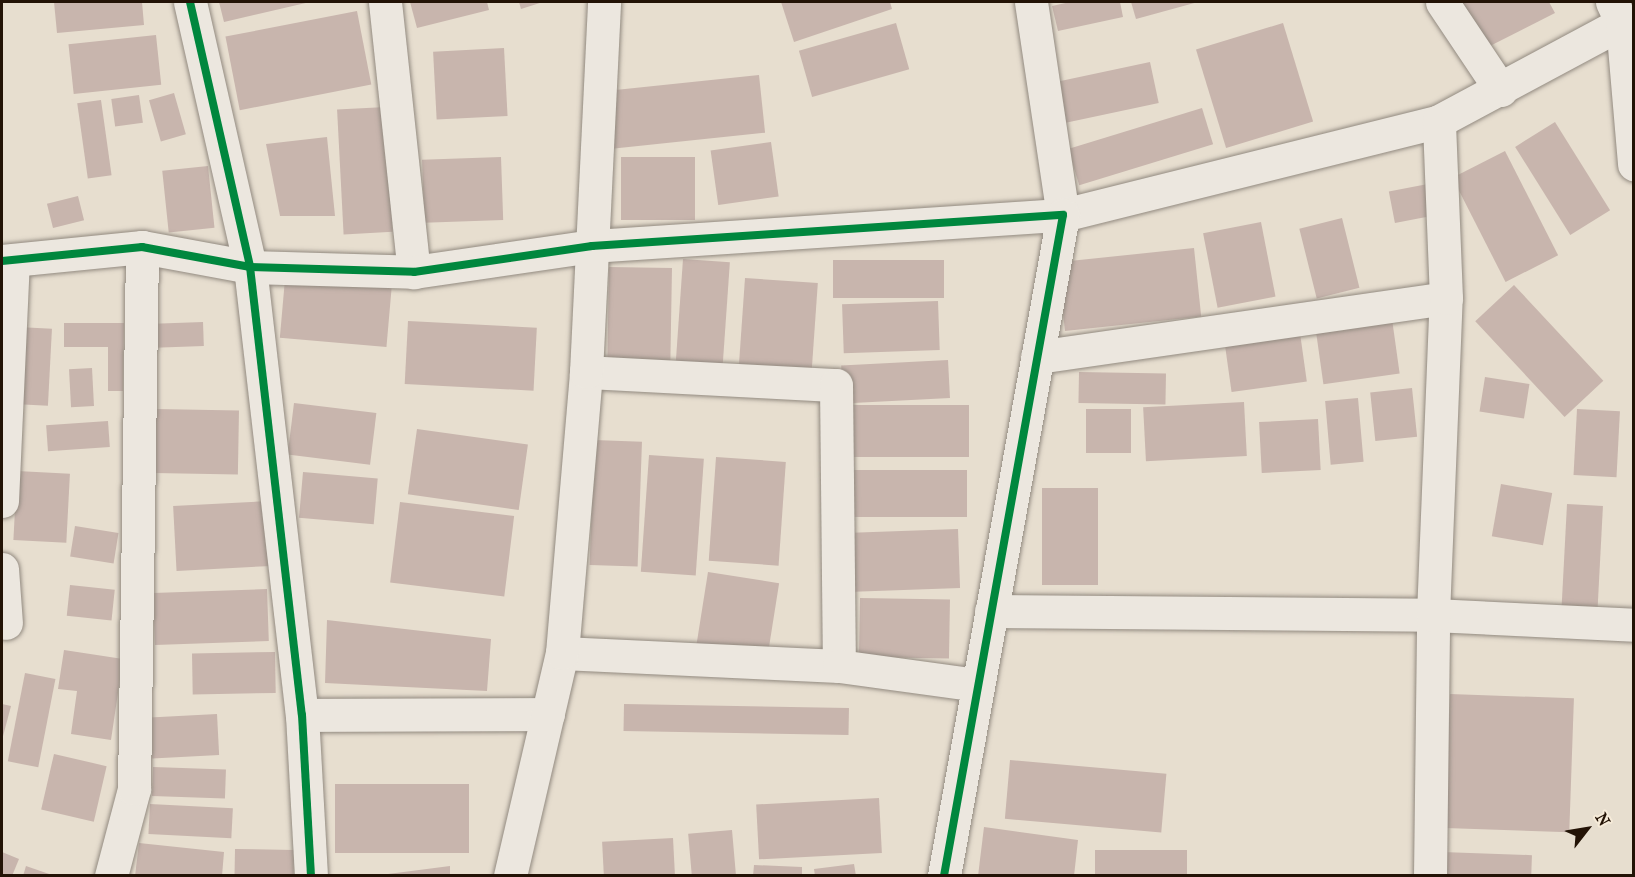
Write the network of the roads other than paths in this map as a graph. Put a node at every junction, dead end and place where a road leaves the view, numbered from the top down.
1 (190, 2) edge
2 (385, 2) edge
3 (604, 2) edge
4 (1030, 2) edge
5 (1442, 2) edge
6 (1622, 15) edge
7 (1501, 90) junction
8 (1439, 121) junction
9 (1634, 164) edge
10 (1063, 215) junction
11 (592, 246) junction
12 (142, 247) junction
13 (7, 260) edge
14 (249, 267) junction
15 (414, 272) junction
16 (1446, 298) junction
17 (1037, 357) junction
18 (586, 372) junction
19 (2, 501) edge
20 (2, 569) edge
21 (991, 611) junction
22 (1433, 615) junction
23 (6, 623) dead end
24 (1634, 626) edge
25 (562, 653) junction
26 (839, 666) junction
27 (978, 685) junction
28 (548, 714) junction
29 (302, 715) junction
30 (111, 876) edge
31 (311, 876) edge
32 (510, 876) edge
33 (944, 876) edge
34 (1430, 876) edge

1 - 14 street
2 - 15 street
3 - 11 street
4 - 10 street
5 - 7 street
6 - 7 street
6 - 9 street
7 - 8 street
8 - 10 street
8 - 16 street
10 - 11 street
10 - 17 street
11 - 15 street
11 - 18 street
12 - 13 street
12 - 14 street
12 - 30 street
13 - 19 street
14 - 15 street
14 - 29 street
16 - 17 street
16 - 22 street
17 - 21 street
18 - 25 street
18 - 26 street
20 - 23 street
21 - 22 street
21 - 27 street
22 - 24 street
22 - 34 street
25 - 26 street
25 - 28 street
26 - 27 street
27 - 33 street
28 - 29 street
28 - 32 street
29 - 31 street

